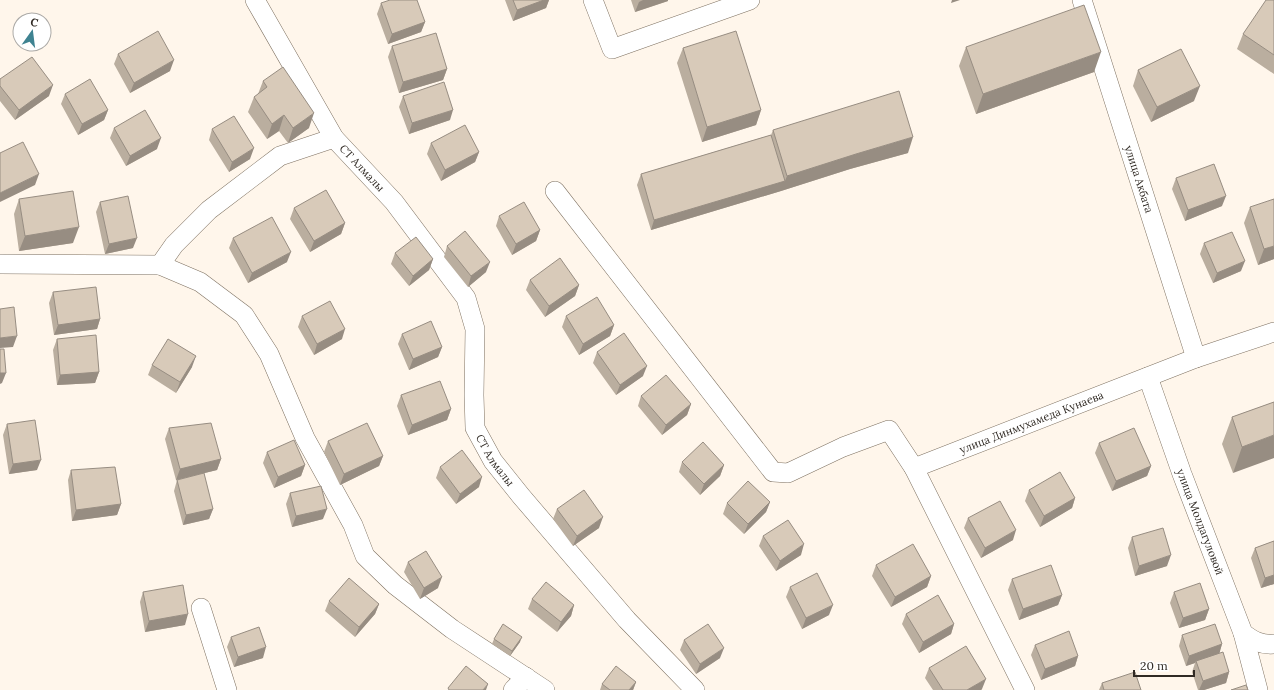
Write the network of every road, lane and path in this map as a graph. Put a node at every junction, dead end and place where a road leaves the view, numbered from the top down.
1 (255, 0) edge
2 (593, 0) edge
3 (750, 0) edge
4 (1082, 0) edge
5 (334, 138) junction
6 (555, 191) dead end
7 (0, 264) edge
8 (160, 265) junction
9 (1274, 332) edge
10 (1196, 358) junction
11 (1148, 377) junction
12 (914, 468) junction
13 (201, 608) dead end
14 (1243, 633) junction
15 (1274, 644) edge
16 (519, 684) edge
17 (227, 690) edge
18 (545, 690) edge
19 (695, 690) edge
20 (1025, 690) edge
21 (1258, 690) edge

1 - 5 street, СТ Алмалы
2 - 3 street
4 - 10 street, улица Акбата
5 - 8 street
5 - 19 street, СТ Алмалы
6 - 12 street
7 - 8 street
8 - 16 street
9 - 10 street, улица Динмухамеда Кунаева
10 - 11 street, улица Динмухамеда Кунаева
11 - 12 street, улица Динмухамеда Кунаева
11 - 14 street, улица Молдагуловой
12 - 20 street
13 - 17 street
14 - 15 street
14 - 21 street, улица Молдагуловой
16 - 18 street

